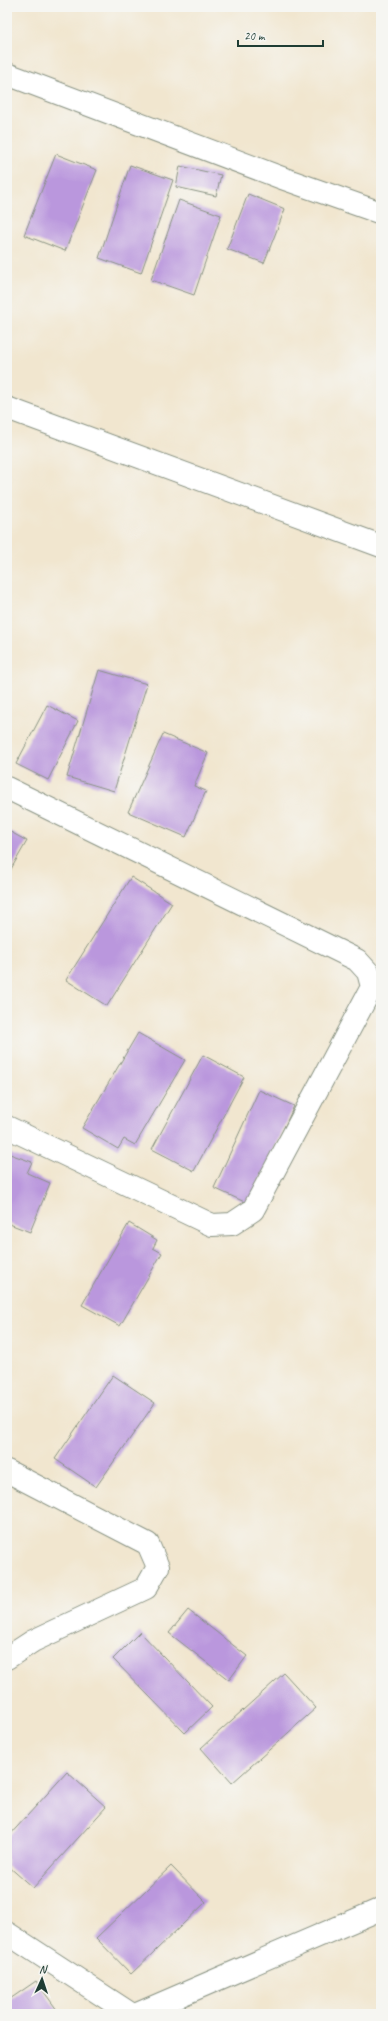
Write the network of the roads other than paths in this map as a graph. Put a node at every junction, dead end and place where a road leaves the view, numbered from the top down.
1 (7, 74) edge
2 (381, 213) edge
3 (7, 408) edge
4 (381, 546) edge
5 (7, 788) edge
6 (7, 1127) edge
7 (7, 1470) edge
8 (7, 1658) edge
9 (381, 1909) edge
10 (7, 1933) edge
11 (131, 2014) edge
12 (137, 2014) edge

1 - 2 street
3 - 4 street
5 - 6 street
7 - 8 street
9 - 12 street
10 - 11 street

